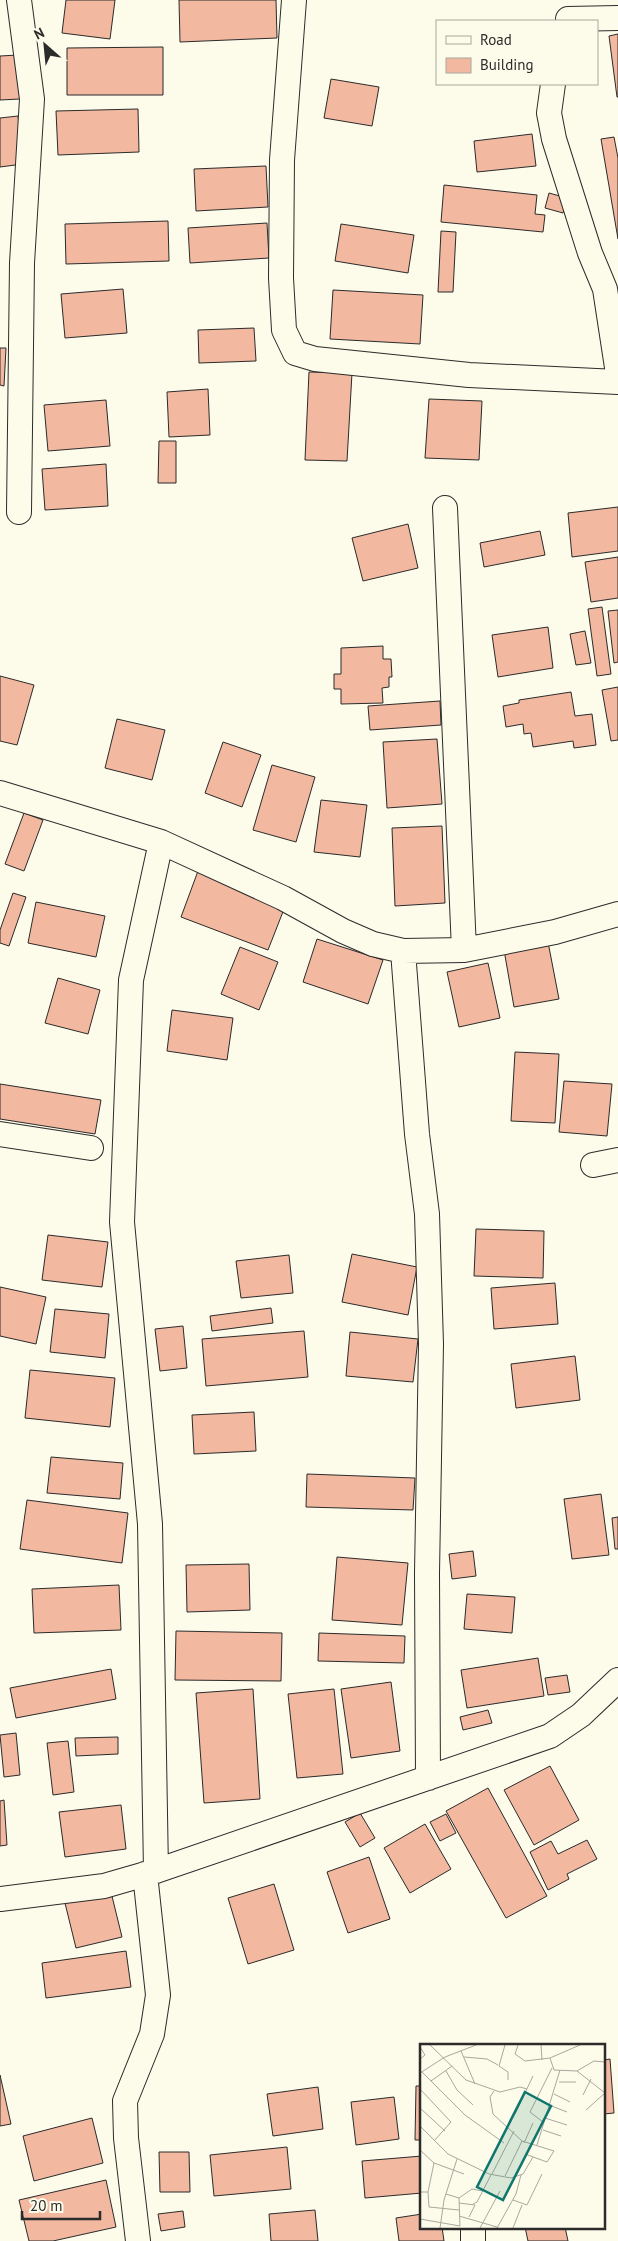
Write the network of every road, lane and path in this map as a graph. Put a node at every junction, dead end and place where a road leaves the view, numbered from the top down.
1 (19, 0) edge
2 (294, 0) edge
3 (568, 14) edge
4 (618, 18) edge
5 (553, 85) edge
6 (612, 288) edge
7 (618, 374) edge
8 (618, 382) edge
9 (445, 508) dead end
10 (20, 512) dead end
11 (0, 793) edge
12 (161, 842) junction
13 (618, 914) edge
14 (464, 950) junction
15 (403, 951) junction
16 (0, 1134) edge
17 (91, 1148) dead end
18 (618, 1160) edge
19 (593, 1165) dead end
20 (618, 1680) edge
21 (428, 1778) junction
22 (150, 1873) junction
23 (0, 1899) edge
24 (473, 2228) edge
25 (138, 2241) edge
26 (473, 2241) edge

1 - 10 street
2 - 8 street
3 - 4 street
5 - 6 street
6 - 7 street
9 - 14 street
11 - 12 street
12 - 15 street
12 - 22 street
13 - 14 street
14 - 15 street
15 - 21 street
16 - 17 street
18 - 19 street
20 - 21 street
21 - 22 street
22 - 23 street
22 - 25 street
24 - 26 street

